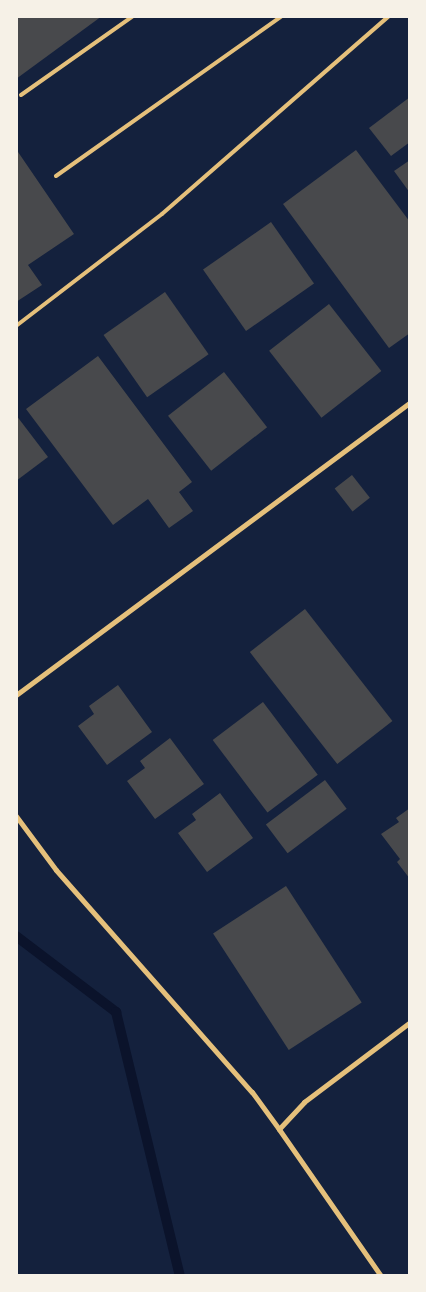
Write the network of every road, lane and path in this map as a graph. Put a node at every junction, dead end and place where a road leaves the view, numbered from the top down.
1 (133, 16) edge
2 (282, 16) edge
3 (389, 16) edge
4 (21, 95) dead end
5 (56, 176) dead end
6 (16, 326) edge
7 (410, 402) edge
8 (16, 695) edge
9 (16, 816) edge
10 (410, 1022) edge
11 (279, 1129) junction
12 (381, 1276) edge

1 - 4 lane
2 - 5 lane
3 - 6 lane
7 - 8 street
9 - 11 street
10 - 11 street
11 - 12 street

